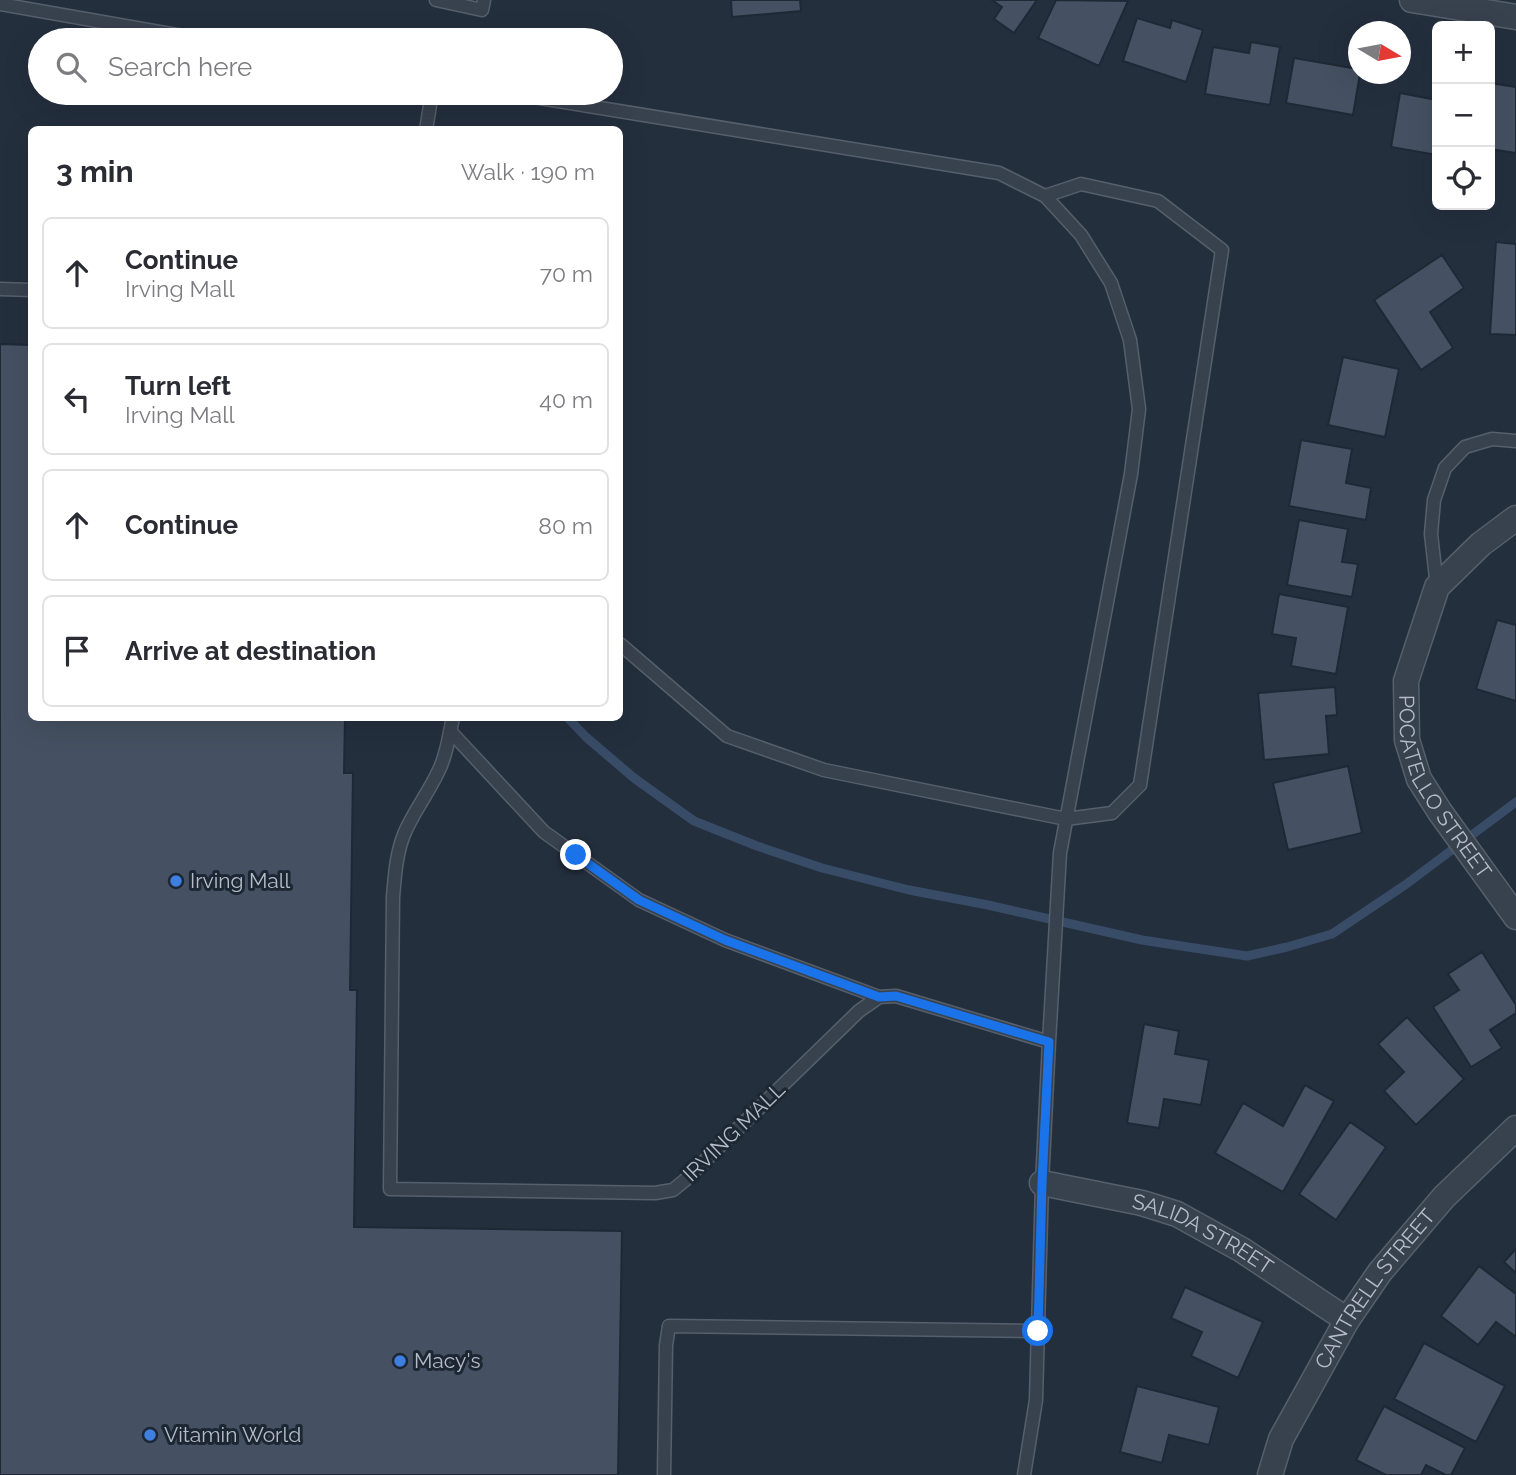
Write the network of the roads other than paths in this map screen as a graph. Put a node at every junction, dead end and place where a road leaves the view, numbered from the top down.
1 (436, 0) edge
2 (484, 0) edge
3 (1412, 0) edge
4 (0, 4) edge
5 (1516, 17) edge
6 (137, 28) edge
7 (430, 105) edge
8 (582, 105) edge
9 (427, 126) edge
10 (1045, 196) junction
11 (0, 289) edge
12 (28, 290) edge
13 (1516, 441) edge
14 (1516, 518) edge
15 (1437, 587) junction
16 (623, 647) edge
17 (452, 721) edge
18 (450, 731) junction
19 (1066, 819) junction
20 (1516, 917) edge
21 (879, 997) junction
22 (1049, 1042) junction
23 (1516, 1128) edge
24 (1042, 1183) junction
25 (1347, 1320) junction
26 (1038, 1331) junction
27 (664, 1475) edge
28 (1024, 1475) edge
29 (1270, 1475) edge

1 - 2 lane
3 - 5 street
4 - 6 lane
7 - 9 lane
8 - 10 lane
10 - 19 lane
10 - 19 lane
11 - 12 lane
13 - 15 lane
14 - 15 street, POCATELLO STREET
15 - 20 street, POCATELLO STREET
16 - 19 lane
17 - 18 lane, IRVING MALL
18 - 21 lane
18 - 21 lane, IRVING MALL
19 - 22 lane
21 - 22 lane
22 - 24 lane
23 - 25 street, CANTRELL STREET
24 - 25 street, SALIDA STREET
24 - 26 lane
25 - 29 street, CANTRELL STREET
26 - 27 lane
26 - 28 lane

